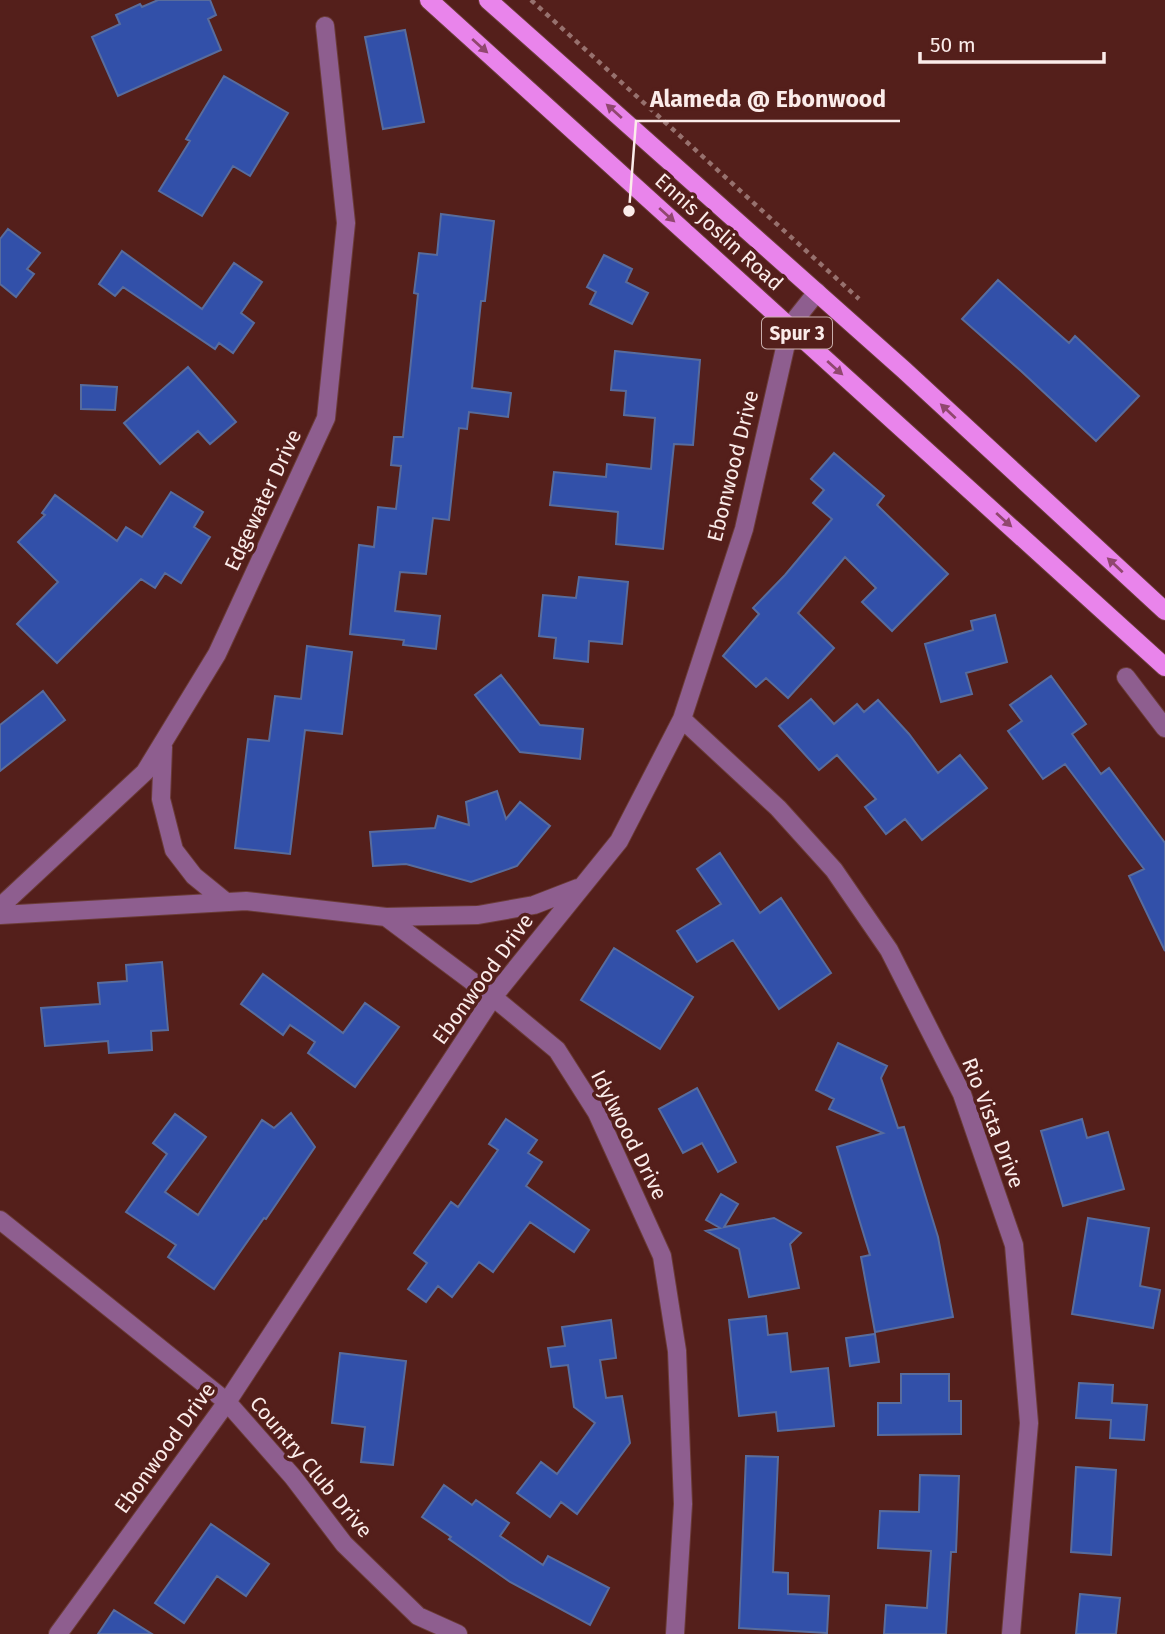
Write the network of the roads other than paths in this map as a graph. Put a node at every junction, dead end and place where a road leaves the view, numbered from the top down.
1 (429, 0) edge
2 (488, 0) edge
3 (325, 26) dead end
4 (817, 292) junction
5 (790, 326) junction
6 (1165, 611) edge
7 (1165, 667) edge
8 (1126, 677) dead end
9 (682, 719) junction
10 (1165, 728) edge
11 (163, 744) junction
12 (581, 887) junction
13 (226, 902) junction
14 (0, 906) edge
15 (0, 915) edge
16 (386, 917) junction
17 (493, 997) junction
18 (0, 1220) edge
19 (228, 1402) junction
20 (58, 1634) edge
21 (458, 1634) edge
22 (675, 1634) edge
23 (1011, 1634) edge

1 -> 5 main road, Ennis Joslin Road / Spur 3
4 -> 2 main road, Ennis Joslin Road / Spur 3
3 - 11 street, Edgewater Drive
4 - 5 street, Ebonwood Drive
6 -> 4 main road, Ennis Joslin Road / Spur 3
5 -> 7 main road, Ennis Joslin Road / Spur 3
5 - 9 street, Ebonwood Drive
8 - 10 street
9 - 12 street, Ebonwood Drive
9 - 23 street, Rio Vista Drive
11 - 13 street
11 - 14 street, Edgewater Drive
12 - 16 street
12 - 17 street, Ebonwood Drive
13 - 15 street
13 - 16 street
16 - 17 street, Idylwood Drive
17 - 19 street, Ebonwood Drive
17 - 22 street, Idylwood Drive
18 - 19 street, Country Club Drive
19 - 20 street, Ebonwood Drive
19 - 21 street, Country Club Drive

